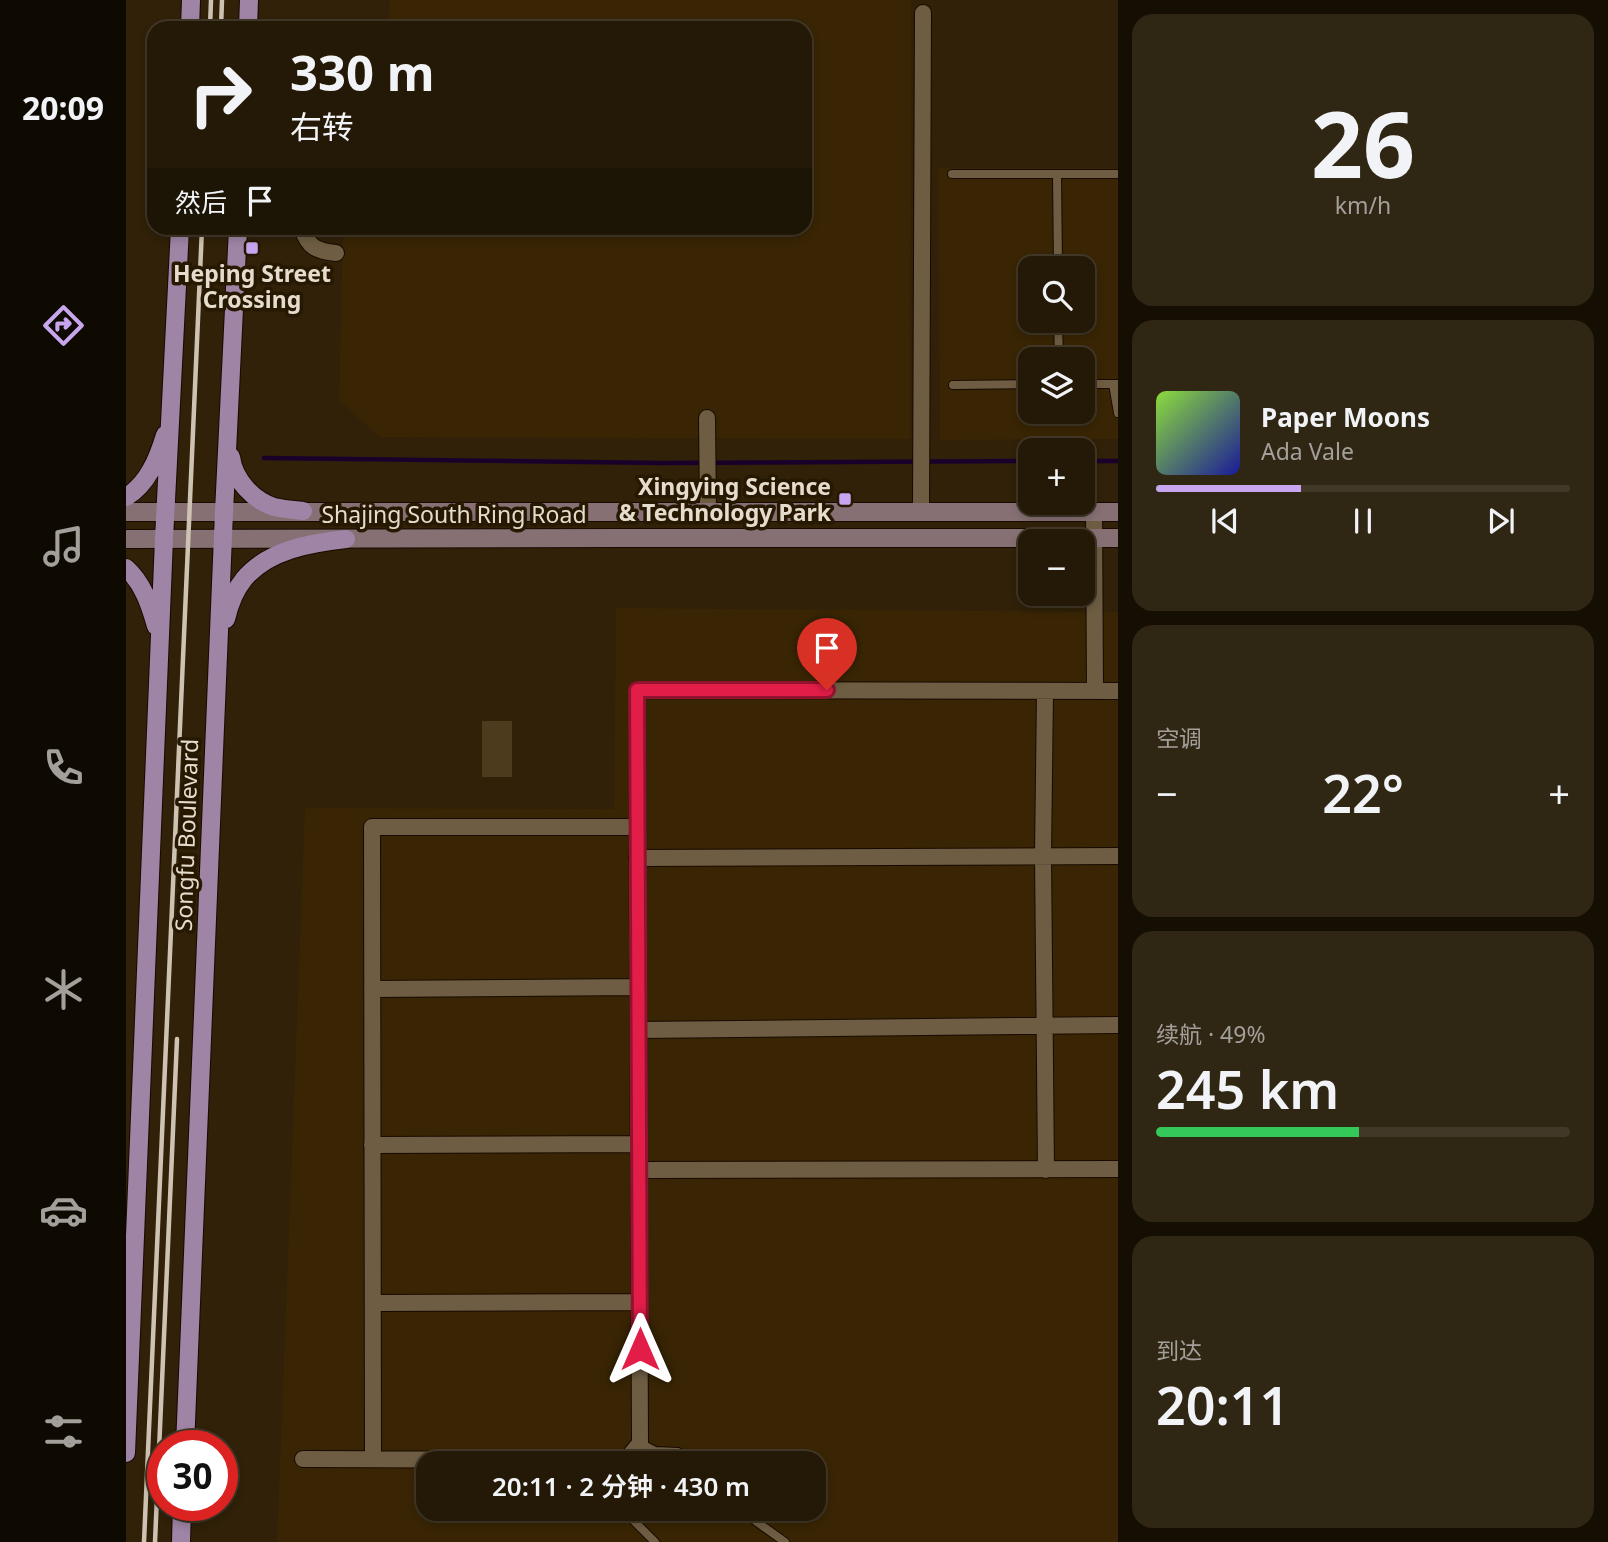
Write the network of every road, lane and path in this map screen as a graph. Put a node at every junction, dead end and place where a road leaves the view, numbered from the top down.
1 (191, 0) edge
2 (249, 0) edge
3 (923, 13) dead end
4 (190, 21) edge
5 (248, 21) edge
6 (952, 174) dead end
7 (1057, 174) junction
8 (1118, 174) edge
9 (180, 235) edge
10 (238, 235) edge
11 (304, 235) edge
12 (336, 253) dead end
13 (1058, 256) edge
14 (1018, 384) edge
15 (1095, 384) edge
16 (1115, 384) edge
17 (953, 385) dead end
18 (171, 411) junction
19 (1118, 413) edge
20 (707, 418) dead end
21 (228, 435) junction
22 (126, 497) edge
23 (708, 511) junction
24 (921, 511) junction
25 (126, 512) edge
26 (166, 512) junction
27 (224, 512) junction
28 (303, 512) junction
29 (1018, 512) edge
30 (1095, 512) edge
31 (1118, 512) edge
32 (1018, 538) edge
33 (1095, 538) edge
34 (1118, 538) edge
35 (126, 539) edge
36 (164, 539) junction
37 (346, 539) junction
38 (223, 540) junction
39 (126, 568) edge
40 (1094, 606) edge
41 (160, 640) junction
42 (219, 646) junction
43 (1045, 691) junction
44 (1095, 691) junction
45 (1118, 691) edge
46 (637, 827) junction
47 (1043, 856) junction
48 (1118, 856) edge
49 (637, 858) junction
50 (638, 987) junction
51 (372, 989) junction
52 (1118, 1025) edge
53 (1045, 1026) junction
54 (638, 1030) junction
55 (639, 1144) junction
56 (372, 1145) junction
57 (1118, 1169) edge
58 (639, 1170) junction
59 (1046, 1170) junction
60 (639, 1302) junction
61 (373, 1303) junction
62 (186, 1430) edge
63 (640, 1443) junction
64 (655, 1451) edge
65 (126, 1453) edge
66 (303, 1459) dead end
67 (373, 1459) junction
68 (182, 1521) edge
69 (634, 1521) edge
70 (756, 1521) edge
71 (181, 1542) edge
72 (655, 1542) edge
73 (785, 1542) edge

1 - 4 main road
2 - 5 main road
3 - 24 street
6 - 7 lane
7 - 8 lane
7 - 13 lane
9 - 18 main road, Songfu Boulevard
10 - 21 main road, Songfu Boulevard
11 - 12 street
14 - 17 lane
15 - 16 lane
16 - 19 lane
18 - 22 main road
18 - 26 main road, Songfu Boulevard
20 - 23 street
21 - 27 main road, Songfu Boulevard
21 - 28 main road
23 - 24 main road, Shajing South Ring Road
23 - 28 main road, Shajing South Ring Road
24 - 29 main road, Shajing South Ring Road
25 - 26 main road, Shajing South Ring Road
26 - 27 main road, Shajing South Ring Road
26 - 36 main road, Songfu Boulevard
27 - 28 main road, Shajing South Ring Road
27 - 38 main road, Songfu Boulevard
30 - 31 main road, Shajing South Ring Road
32 - 37 main road, Shajing South Ring Road
33 - 34 main road, Shajing South Ring Road
35 - 36 main road, Shajing South Ring Road
36 - 38 main road, Shajing South Ring Road
36 - 41 main road, Songfu Boulevard
37 - 38 main road, Shajing South Ring Road
37 - 42 main road
38 - 42 main road, Songfu Boulevard
39 - 41 main road
40 - 44 street
41 - 65 main road, Songfu Boulevard
42 - 62 main road, Songfu Boulevard
43 - 44 street
43 - 46 street
43 - 47 street
44 - 45 street
46 - 49 street
46 - 51 street
47 - 48 street
47 - 49 street
47 - 53 street
49 - 50 street
50 - 51 street
50 - 54 street
51 - 56 street
52 - 53 street
53 - 54 street
53 - 59 street
54 - 55 street
55 - 56 street
55 - 58 street
56 - 61 street
57 - 59 street
58 - 59 street
58 - 60 street
60 - 61 street
60 - 63 street
61 - 67 street
63 - 64 lane
63 - 67 street
66 - 67 street
68 - 71 main road
69 - 72 lane
70 - 73 lane

